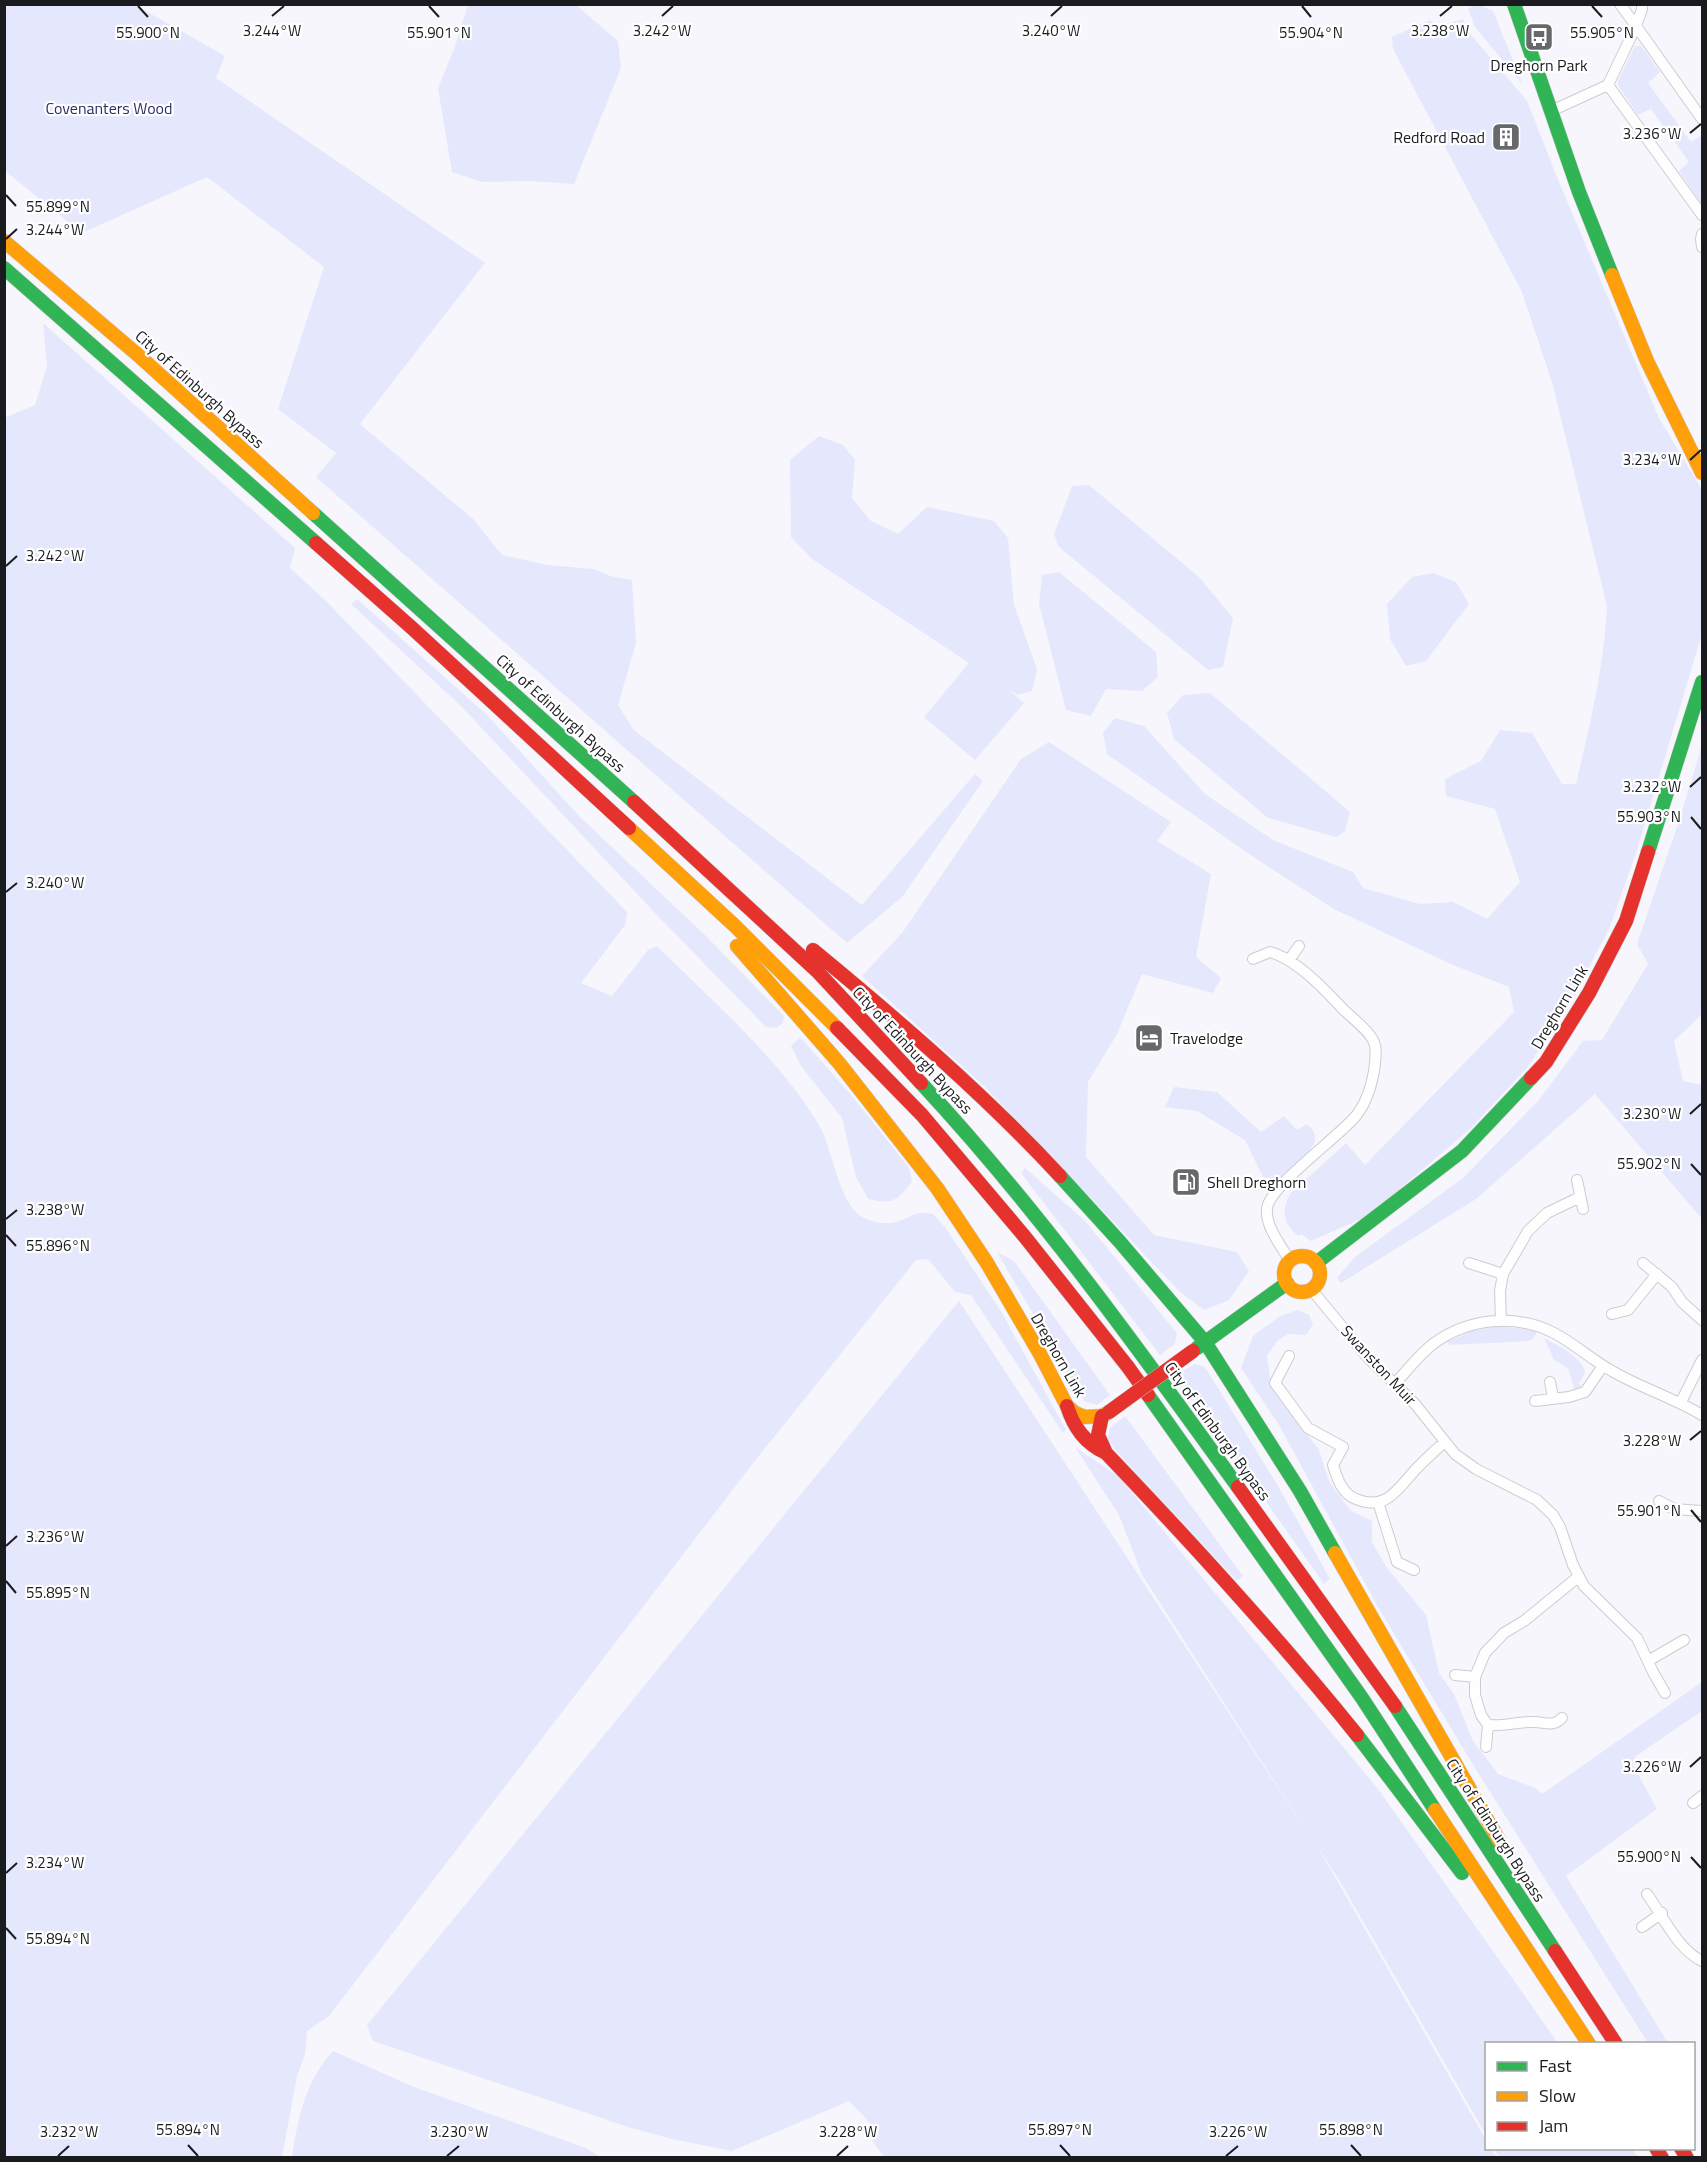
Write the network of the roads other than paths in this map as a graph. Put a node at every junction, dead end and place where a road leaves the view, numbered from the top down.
1 (1514, 4) edge
2 (1620, 4) edge
3 (1642, 4) edge
4 (1636, 26) junction
5 (1608, 85) junction
6 (1551, 111) junction
7 (1702, 119) edge
8 (1702, 215) edge
9 (1702, 234) edge
10 (4, 241) edge
11 (1702, 247) edge
12 (4, 268) edge
13 (1702, 473) edge
14 (1702, 682) edge
15 (580, 782) junction
16 (626, 794) junction
17 (1299, 946) dead end
18 (1254, 959) dead end
19 (1289, 960) junction
20 (1577, 1180) dead end
21 (1580, 1197) junction
22 (1583, 1209) dead end
23 (1290, 1261) junction
24 (1316, 1263) junction
25 (1469, 1263) dead end
26 (1643, 1263) dead end
27 (1503, 1275) junction
28 (1657, 1275) junction
29 (1287, 1283) junction
30 (1311, 1289) junction
31 (1612, 1314) dead end
32 (1501, 1320) junction
33 (1702, 1320) edge
34 (1205, 1342) junction
35 (1289, 1356) dead end
36 (1702, 1360) edge
37 (1603, 1366) junction
38 (1550, 1382) dead end
39 (1395, 1384) junction
40 (1553, 1398) junction
41 (1535, 1401) dead end
42 (1681, 1402) junction
43 (1067, 1406) junction
44 (1105, 1414) junction
45 (1702, 1415) edge
46 (1445, 1442) junction
47 (1106, 1453) junction
48 (1659, 1501) dead end
49 (1378, 1502) junction
50 (1702, 1512) edge
51 (1414, 1570) dead end
52 (1578, 1576) junction
53 (1684, 1640) dead end
54 (1648, 1661) junction
55 (1455, 1675) dead end
56 (1475, 1677) junction
57 (1665, 1694) dead end
58 (1562, 1718) dead end
59 (1488, 1725) junction
60 (1486, 1747) dead end
61 (1702, 1796) edge
62 (1693, 1803) dead end
63 (1647, 1894) dead end
64 (1662, 1913) junction
65 (1642, 1927) dead end
66 (1702, 1961) edge
67 (1588, 2042) edge
68 (1588, 2042) edge
69 (1616, 2042) edge

1 - 6 main road
2 - 4 street
3 - 4 street
4 - 5 street
4 - 7 street
5 - 6 street
5 - 8 street
6 - 13 main road
9 - 11 street
10 - 16 main road, City of Edinburgh Bypass
12 - 15 main road
14 - 24 main road, Dreghorn Link
15 - 43 main road, Dreghorn Link
15 - 67 main road
16 - 34 main road
16 - 69 main road, City of Edinburgh Bypass
17 - 19 street
18 - 19 street
19 - 23 street
20 - 21 street
21 - 22 street
21 - 27 street
23 - 24 main road
23 - 29 main road
24 - 30 main road
25 - 27 street
26 - 28 street
27 - 32 street
28 - 31 street
28 - 33 street
29 - 30 main road
29 - 34 main road
30 - 39 street, Swanston Muir
32 - 37 street
32 - 39 street
34 - 44 main road, bridge
34 - 69 main road
35 - 49 street
36 - 42 street
37 - 40 street
37 - 42 street
38 - 40 street
39 - 46 street, Swanston Muir
40 - 41 street
42 - 45 street
43 - 44 main road, Dreghorn Link
43 - 47 main road
44 - 47 main road
46 - 49 street
46 - 52 street, Swanston Muir
47 - 68 main road
48 - 50 street
49 - 51 street
52 - 54 street, Swanston Muir
52 - 56 street
53 - 54 street
54 - 57 street, Swanston Muir
55 - 56 street
56 - 59 street
58 - 59 street
59 - 60 street
61 - 62 street
63 - 64 street
64 - 65 street
64 - 66 street

